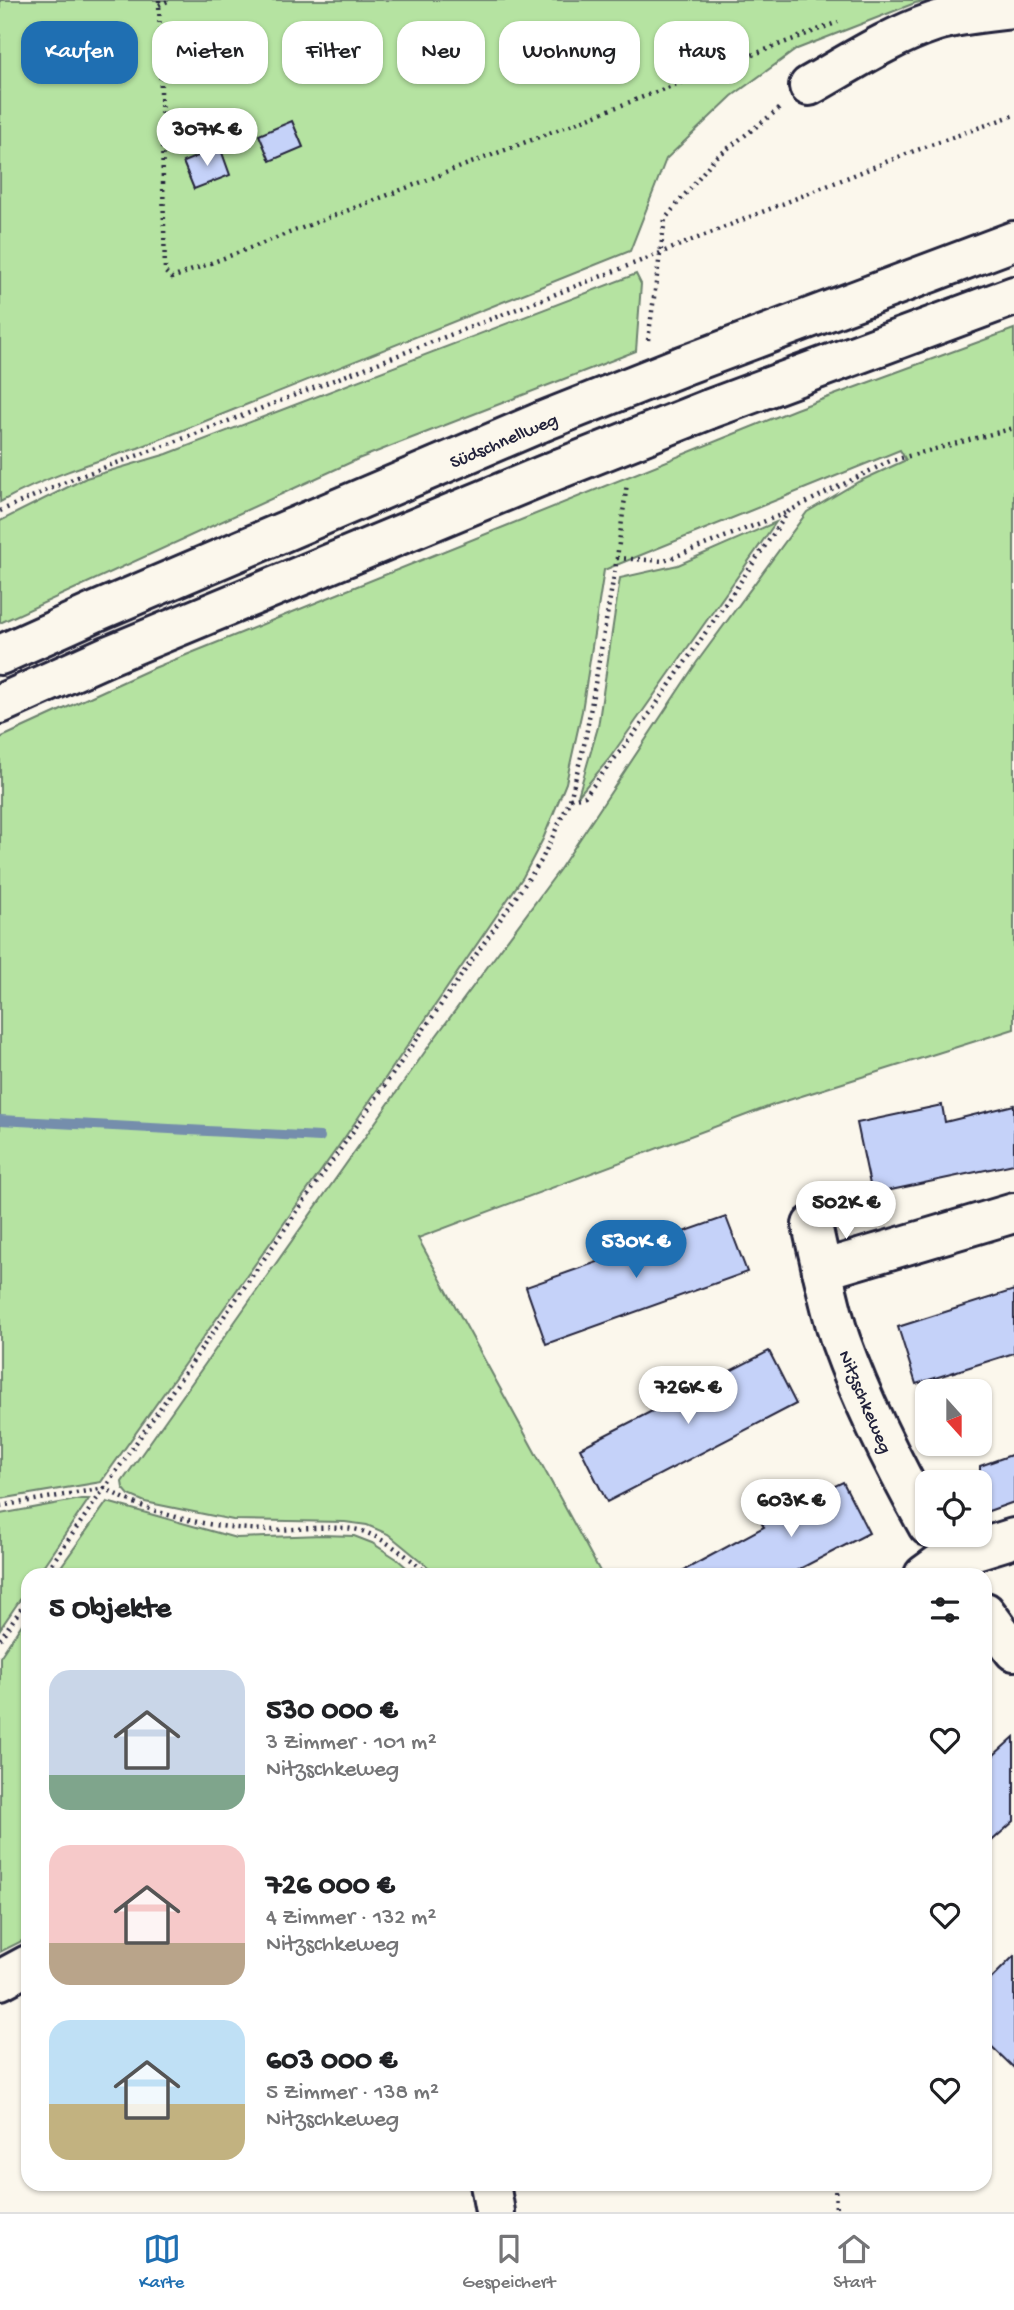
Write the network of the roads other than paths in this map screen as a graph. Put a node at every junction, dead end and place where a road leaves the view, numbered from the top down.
1 (1014, 9) edge
2 (809, 86) road end
3 (1014, 241) edge
4 (1014, 296) edge
5 (0, 655) edge
6 (0, 704) edge
7 (1014, 1213) edge
8 (812, 1225) dead end
9 (822, 1270) junction
10 (915, 1503) edge
11 (1014, 1538) edge
12 (940, 1561) edge
13 (992, 1621) edge
14 (1014, 1651) edge
15 (21, 1969) edge
16 (0, 1980) edge
17 (491, 2191) edge
18 (495, 2212) edge

1 - 2 main road
3 - 5 main road, Südschnellweg, bridge
4 - 6 main road, bridge
7 - 9 main road
8 - 9 main road, Nitzschkeweg
9 - 10 main road, Nitzschkeweg
11 - 12 main road
13 - 14 main road
15 - 16 main road
17 - 18 main road

